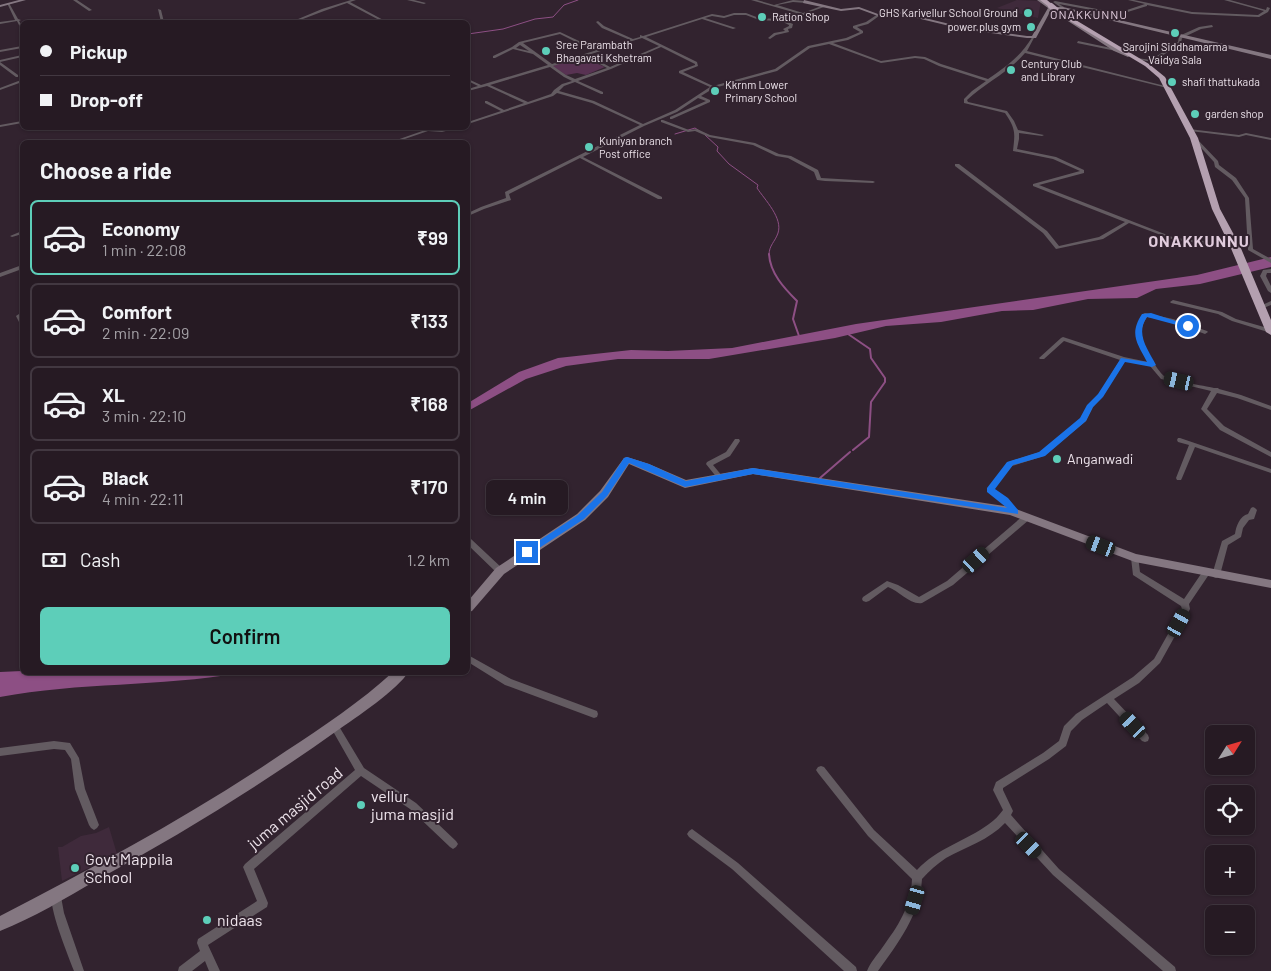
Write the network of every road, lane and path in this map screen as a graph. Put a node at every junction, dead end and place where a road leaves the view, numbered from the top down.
1 (2, 0) edge
2 (24, 0) edge
3 (75, 0) edge
4 (354, 0) edge
5 (409, 0) edge
6 (753, 0) edge
7 (1039, 0) edge
8 (1043, 0) edge
9 (1130, 0) edge
10 (1226, 0) edge
11 (806, 1) edge
12 (347, 2) junction
13 (424, 3) dead end
14 (9, 4) junction
15 (1150, 4) junction
16 (774, 5) junction
17 (0, 6) edge
18 (823, 6) junction
19 (1055, 7) edge
20 (90, 10) dead end
21 (159, 10) dead end
22 (1268, 11) edge
23 (805, 13) junction
24 (790, 14) junction
25 (878, 15) junction
26 (701, 18) junction
27 (824, 19) dead end
28 (19, 20) joint
29 (162, 20) edge
30 (299, 20) edge
31 (381, 20) edge
32 (781, 20) junction
33 (598, 22) dead end
34 (1, 23) edge
35 (1212, 26) dead end
36 (734, 28) dead end
37 (641, 36) junction
38 (1034, 37) junction
39 (1181, 37) junction
40 (770, 38) dead end
41 (632, 39) junction
42 (1078, 42) dead end
43 (520, 43) junction
44 (830, 43) junction
45 (659, 46) junction
46 (20, 47) edge
47 (513, 48) junction
48 (1116, 50) junction
49 (0, 51) edge
50 (597, 51) junction
51 (1025, 52) junction
52 (532, 53) junction
53 (585, 55) junction
54 (1128, 55) junction
55 (0, 56) edge
56 (20, 56) edge
57 (494, 57) dead end
58 (1271, 57) edge
59 (1137, 59) junction
60 (6, 60) junction
61 (0, 62) edge
62 (551, 65) junction
63 (610, 68) junction
64 (17, 76) dead end
65 (575, 80) junction
66 (988, 80) junction
67 (470, 81) edge
68 (20, 82) edge
69 (486, 84) junction
70 (480, 86) junction
71 (713, 87) junction
72 (1167, 87) junction
73 (0, 89) edge
74 (470, 89) edge
75 (556, 91) junction
76 (602, 93) dead end
77 (699, 97) junction
78 (486, 102) dead end
79 (527, 103) junction
80 (504, 111) junction
81 (660, 120) junction
82 (20, 122) edge
83 (470, 122) edge
84 (643, 125) junction
85 (0, 126) edge
86 (424, 130) edge
87 (1190, 130) junction
88 (1017, 131) junction
89 (1042, 135) dead end
90 (1194, 138) junction
91 (1271, 139) edge
92 (398, 140) edge
93 (581, 157) junction
94 (957, 165) dead end
95 (873, 182) dead end
96 (660, 198) dead end
97 (470, 214) edge
98 (1130, 221) junction
99 (20, 233) edge
100 (12, 236) dead end
101 (1235, 246) junction
102 (1271, 261) edge
103 (20, 268) edge
104 (1271, 271) edge
105 (0, 275) edge
106 (1271, 291) edge
107 (1173, 302) dead end
108 (1271, 303) edge
109 (1261, 308) junction
110 (1271, 331) edge
111 (1205, 332) dead end
112 (1042, 358) dead end
113 (1124, 359) junction
114 (1152, 365) junction
115 (1216, 390) junction
116 (1271, 408) edge
117 (1180, 440) dead end
118 (737, 441) dead end
119 (1193, 444) junction
120 (1271, 454) edge
121 (1271, 471) edge
122 (720, 477) junction
123 (1179, 478) dead end
124 (1253, 510) dead end
125 (1015, 512) junction
126 (1027, 516) junction
127 (470, 542) edge
128 (1135, 558) junction
129 (500, 571) junction
130 (1211, 574) junction
131 (1271, 584) edge
132 (866, 599) dead end
133 (1185, 604) junction
134 (470, 606) edge
135 (470, 659) edge
136 (398, 675) edge
137 (1109, 698) junction
138 (594, 714) dead end
139 (334, 726) junction
140 (1145, 738) dead end
141 (0, 752) edge
142 (821, 770) dead end
143 (360, 771) junction
144 (1004, 816) junction
145 (94, 825) dead end
146 (692, 834) dead end
147 (453, 844) dead end
148 (917, 877) junction
149 (56, 895) junction
150 (0, 924) edge
151 (207, 953) junction
152 (79, 971) edge
153 (183, 971) edge
154 (215, 971) edge
155 (852, 971) edge
156 (872, 971) edge
157 (1171, 971) edge

1 - 14 street
2 - 14 street
3 - 20 street
4 - 12 street
5 - 13 street
6 - 16 street
7 - 19 street
8 - 19 highway
9 - 15 street
10 - 22 street
11 - 16 street
11 - 18 street
12 - 30 street
12 - 31 street
14 - 17 street
14 - 28 street
15 - 19 street
15 - 22 street
16 - 23 street
16 - 24 street
18 - 23 street
18 - 25 street
19 - 38 street
19 - 39 street
19 - 48 street
19 - 54 highway
19 - 59 highway
21 - 29 street
23 - 24 street
23 - 27 street
24 - 32 street
25 - 38 street
25 - 44 street
26 - 32 street
26 - 36 street
26 - 37 street
28 - 34 street
32 - 40 street
33 - 41 street
35 - 39 street
37 - 41 street
37 - 45 street
38 - 51 street
39 - 58 street
39 - 59 street
41 - 50 street
42 - 48 street
43 - 47 street
43 - 50 street
43 - 52 street
44 - 66 street
44 - 71 street
45 - 63 street
45 - 71 street
46 - 49 street
47 - 52 street
47 - 57 street
48 - 54 street
50 - 53 street
51 - 66 street
51 - 72 street
52 - 62 street
53 - 62 street
53 - 63 street
54 - 59 highway
55 - 60 street
56 - 60 street
59 - 72 highway
60 - 61 street
61 - 64 street
62 - 65 street
62 - 69 street
63 - 65 street
65 - 75 street
65 - 76 street
66 - 88 street
67 - 70 street
68 - 73 street
69 - 70 street
69 - 79 street
70 - 74 street
71 - 77 street
72 - 87 highway
75 - 79 street
75 - 84 street
77 - 81 street
77 - 81 street
78 - 80 street
79 - 80 street
80 - 83 street
81 - 84 street
81 - 95 street
82 - 85 street
84 - 93 street
86 - 92 street
87 - 90 highway
87 - 91 street
88 - 89 street
88 - 98 street
90 - 101 highway
90 - 102 street
93 - 96 street
93 - 97 street
94 - 98 street
98 - 101 street
99 - 100 street
101 - 109 highway
103 - 105 street
104 - 106 street
107 - 110 street
108 - 109 street
109 - 110 highway
111 - 114 street
112 - 113 street
113 - 114 street
113 - 125 street
114 - 115 street
115 - 116 street
115 - 120 street
117 - 119 street
118 - 122 street
119 - 121 street
119 - 123 street
122 - 125 street
122 - 129 street
124 - 130 street
125 - 126 street
126 - 128 street
126 - 132 street
127 - 129 street
128 - 130 street
128 - 133 street
129 - 134 street
130 - 131 street
130 - 133 street
133 - 137 street
135 - 138 street
136 - 139 street
137 - 140 street
137 - 144 street
139 - 143 street, juma masjid road
139 - 149 street
141 - 145 street
142 - 148 street
143 - 147 street
143 - 151 street, juma masjid road
144 - 148 street
144 - 157 street
146 - 155 street
148 - 156 street
149 - 150 street
149 - 152 street
151 - 153 street
151 - 154 street

